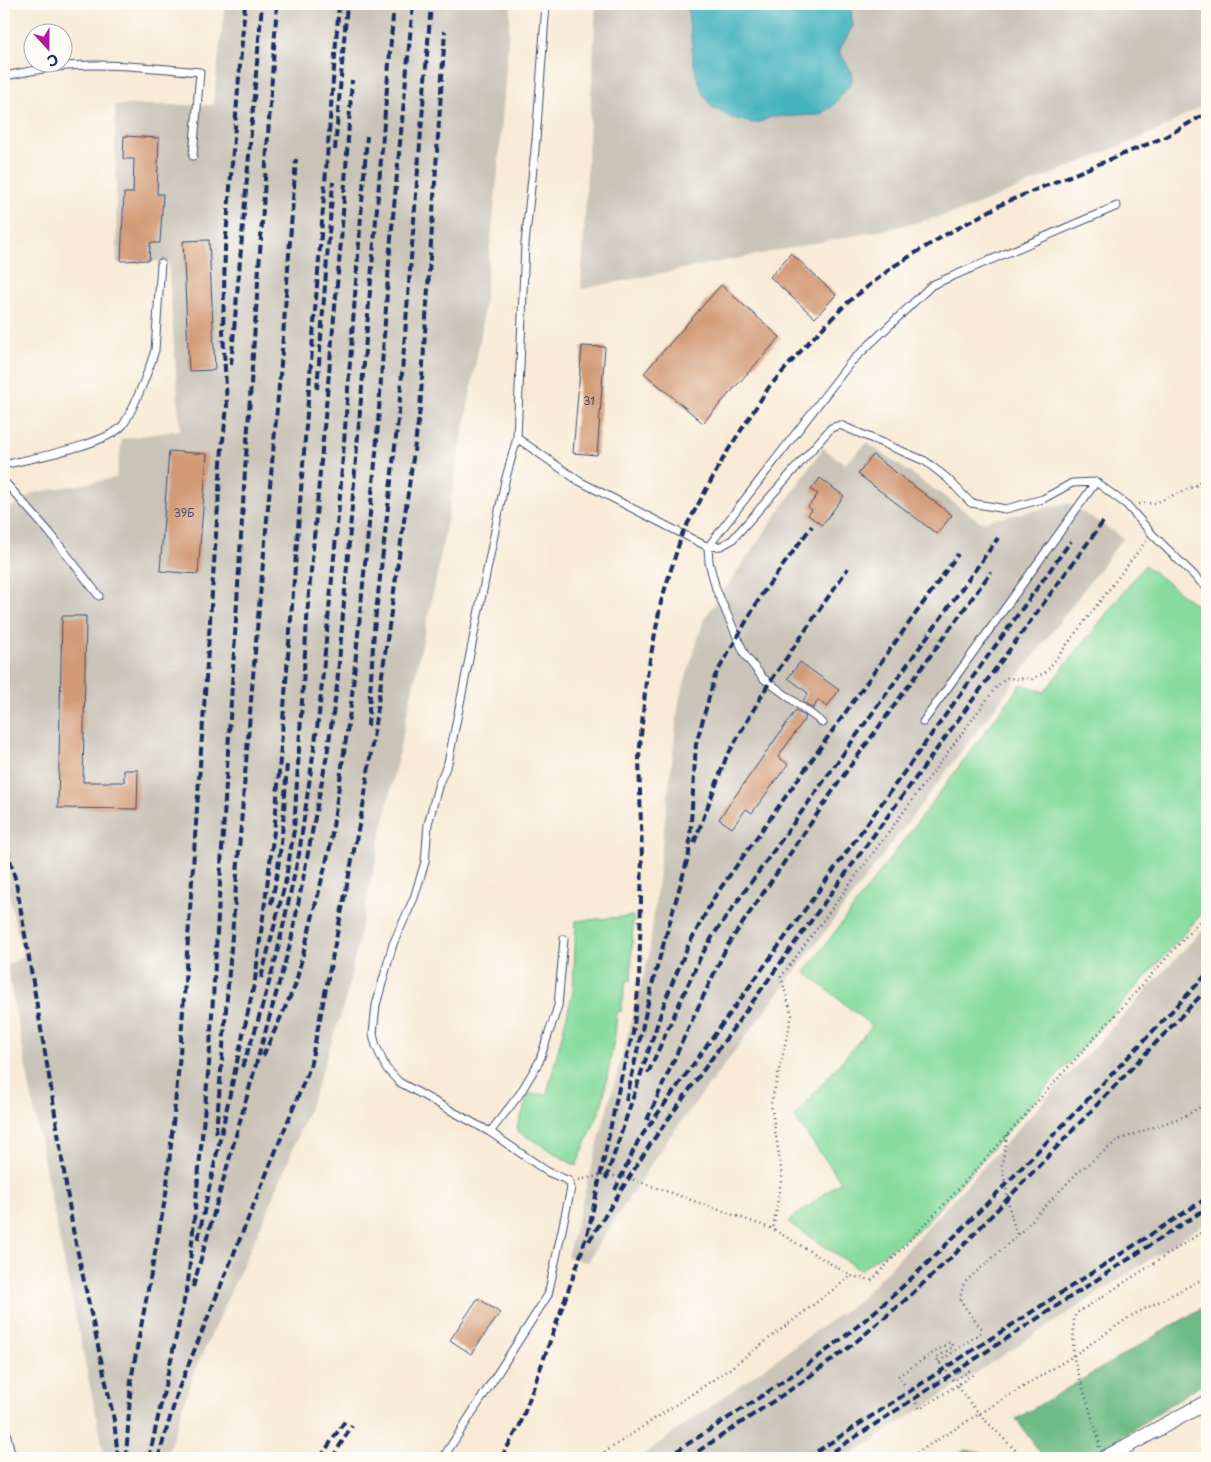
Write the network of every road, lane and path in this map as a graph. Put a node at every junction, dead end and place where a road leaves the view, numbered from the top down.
1 (546, 4) edge
2 (4, 76) edge
3 (194, 156) dead end
4 (1117, 206) dead end
5 (161, 263) dead end
6 (517, 438) junction
7 (4, 465) edge
8 (1207, 472) edge
9 (4, 481) edge
10 (1096, 482) junction
11 (1127, 506) junction
12 (1152, 534) junction
13 (708, 547) junction
14 (1207, 588) edge
15 (99, 596) dead end
16 (923, 722) dead end
17 (823, 723) dead end
18 (1207, 913) edge
19 (564, 939) dead end
20 (1207, 1103) edge
21 (490, 1132) junction
22 (1007, 1134) junction
23 (569, 1181) junction
24 (773, 1229) junction
25 (1207, 1229) edge
26 (1017, 1236) junction
27 (851, 1276) junction
28 (1207, 1277) edge
29 (1072, 1356) junction
30 (939, 1362) junction
31 (904, 1384) dead end
32 (957, 1385) junction
33 (1207, 1402) edge
34 (916, 1403) dead end
35 (980, 1414) junction
36 (4, 1423) edge
37 (1102, 1455) edge
38 (12, 1458) edge
39 (442, 1458) edge
40 (596, 1458) edge
41 (908, 1458) edge
42 (1023, 1458) edge

1 - 6 lane
2 - 3 lane
4 - 13 lane
5 - 7 lane
6 - 13 lane
6 - 21 lane
8 - 11 path
9 - 15 lane
10 - 11 lane
10 - 13 lane
10 - 16 lane
11 - 12 lane
12 - 14 lane
12 - 24 path
13 - 17 lane
18 - 22 path
19 - 21 lane
20 - 26 path
21 - 23 lane
22 - 26 path
22 - 27 path
23 - 24 path
23 - 39 lane
24 - 27 path
25 - 29 path
26 - 30 path
27 - 40 path
28 - 29 path
29 - 35 path
29 - 37 path
30 - 31 path
30 - 32 path
32 - 34 path
32 - 35 path
33 - 37 street
35 - 41 path
35 - 42 path
36 - 38 lane

